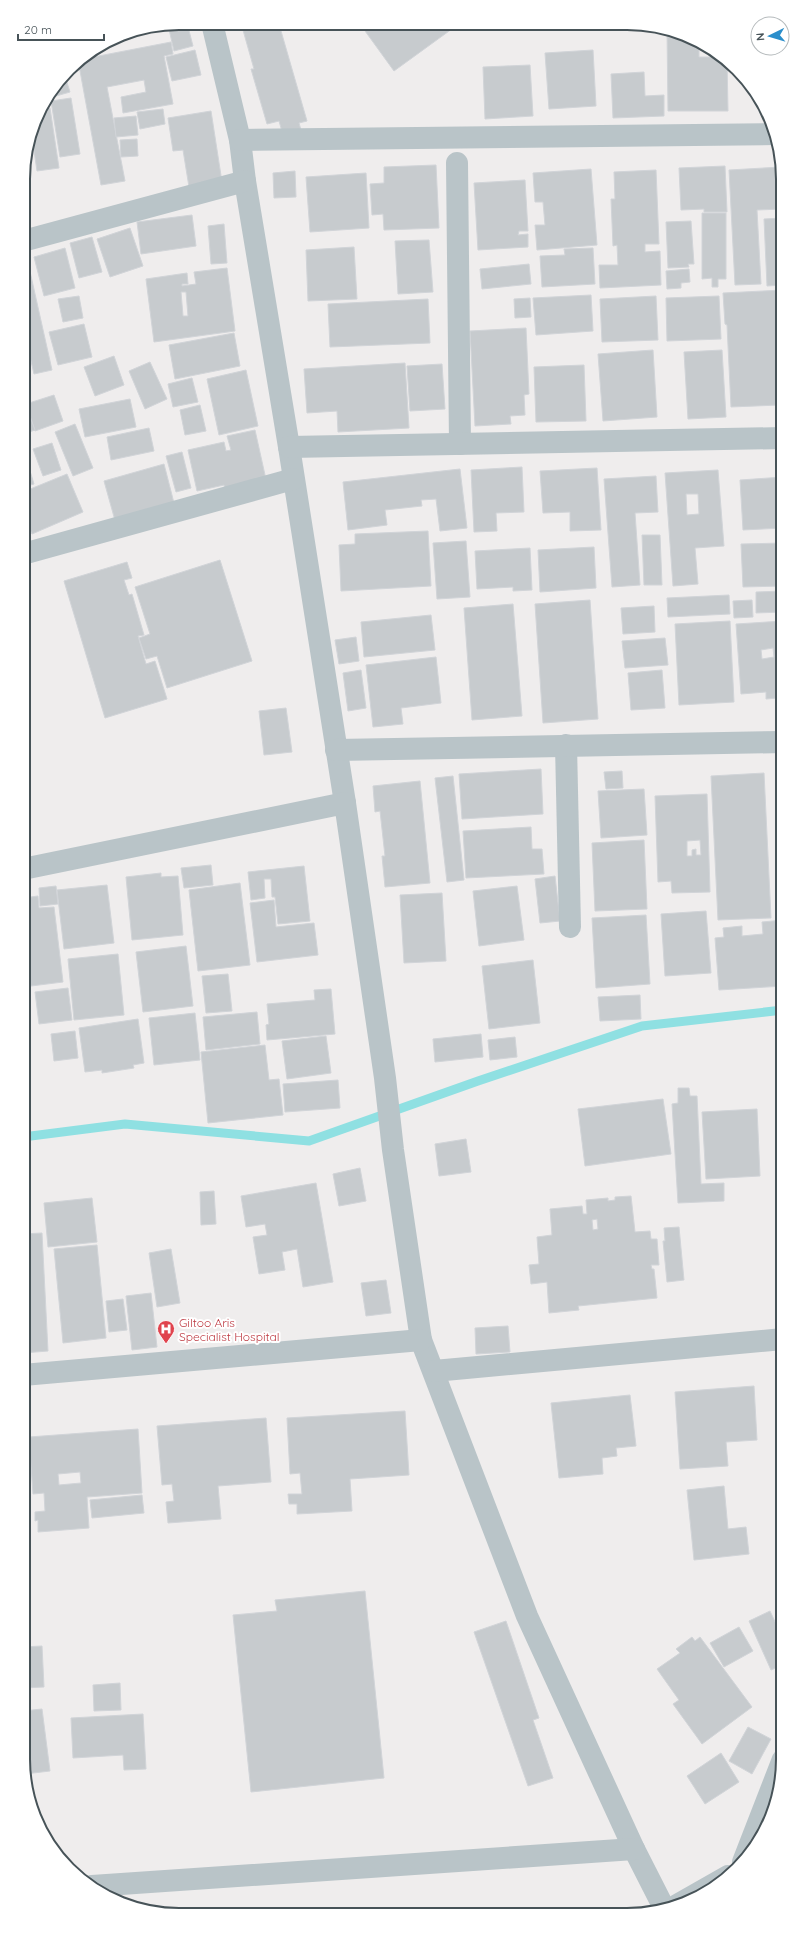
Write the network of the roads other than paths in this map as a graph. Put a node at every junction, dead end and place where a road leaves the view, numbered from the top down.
1 (214, 30) edge
2 (769, 134) edge
3 (240, 140) junction
4 (457, 163) dead end
5 (245, 181) junction
6 (30, 239) edge
7 (776, 438) edge
8 (460, 444) junction
9 (289, 447) junction
10 (293, 479) junction
11 (30, 552) edge
12 (776, 742) edge
13 (566, 746) junction
14 (336, 750) junction
15 (345, 803) junction
16 (30, 868) edge
17 (570, 927) dead end
18 (776, 1339) edge
19 (422, 1340) junction
20 (434, 1371) junction
21 (30, 1374) edge
22 (774, 1783) edge
23 (753, 1839) edge
24 (634, 1849) junction
25 (100, 1885) edge
26 (662, 1904) edge

1 - 3 street
2 - 3 street
3 - 5 street
4 - 8 street
5 - 6 street
5 - 9 street
7 - 8 street
8 - 9 street
9 - 10 street
10 - 11 street
10 - 14 street
12 - 13 street
13 - 14 street
13 - 17 street
14 - 15 street
15 - 16 street
15 - 19 street
18 - 20 street
19 - 20 street
19 - 21 street
20 - 24 street
22 - 23 street
24 - 25 street
24 - 26 street

